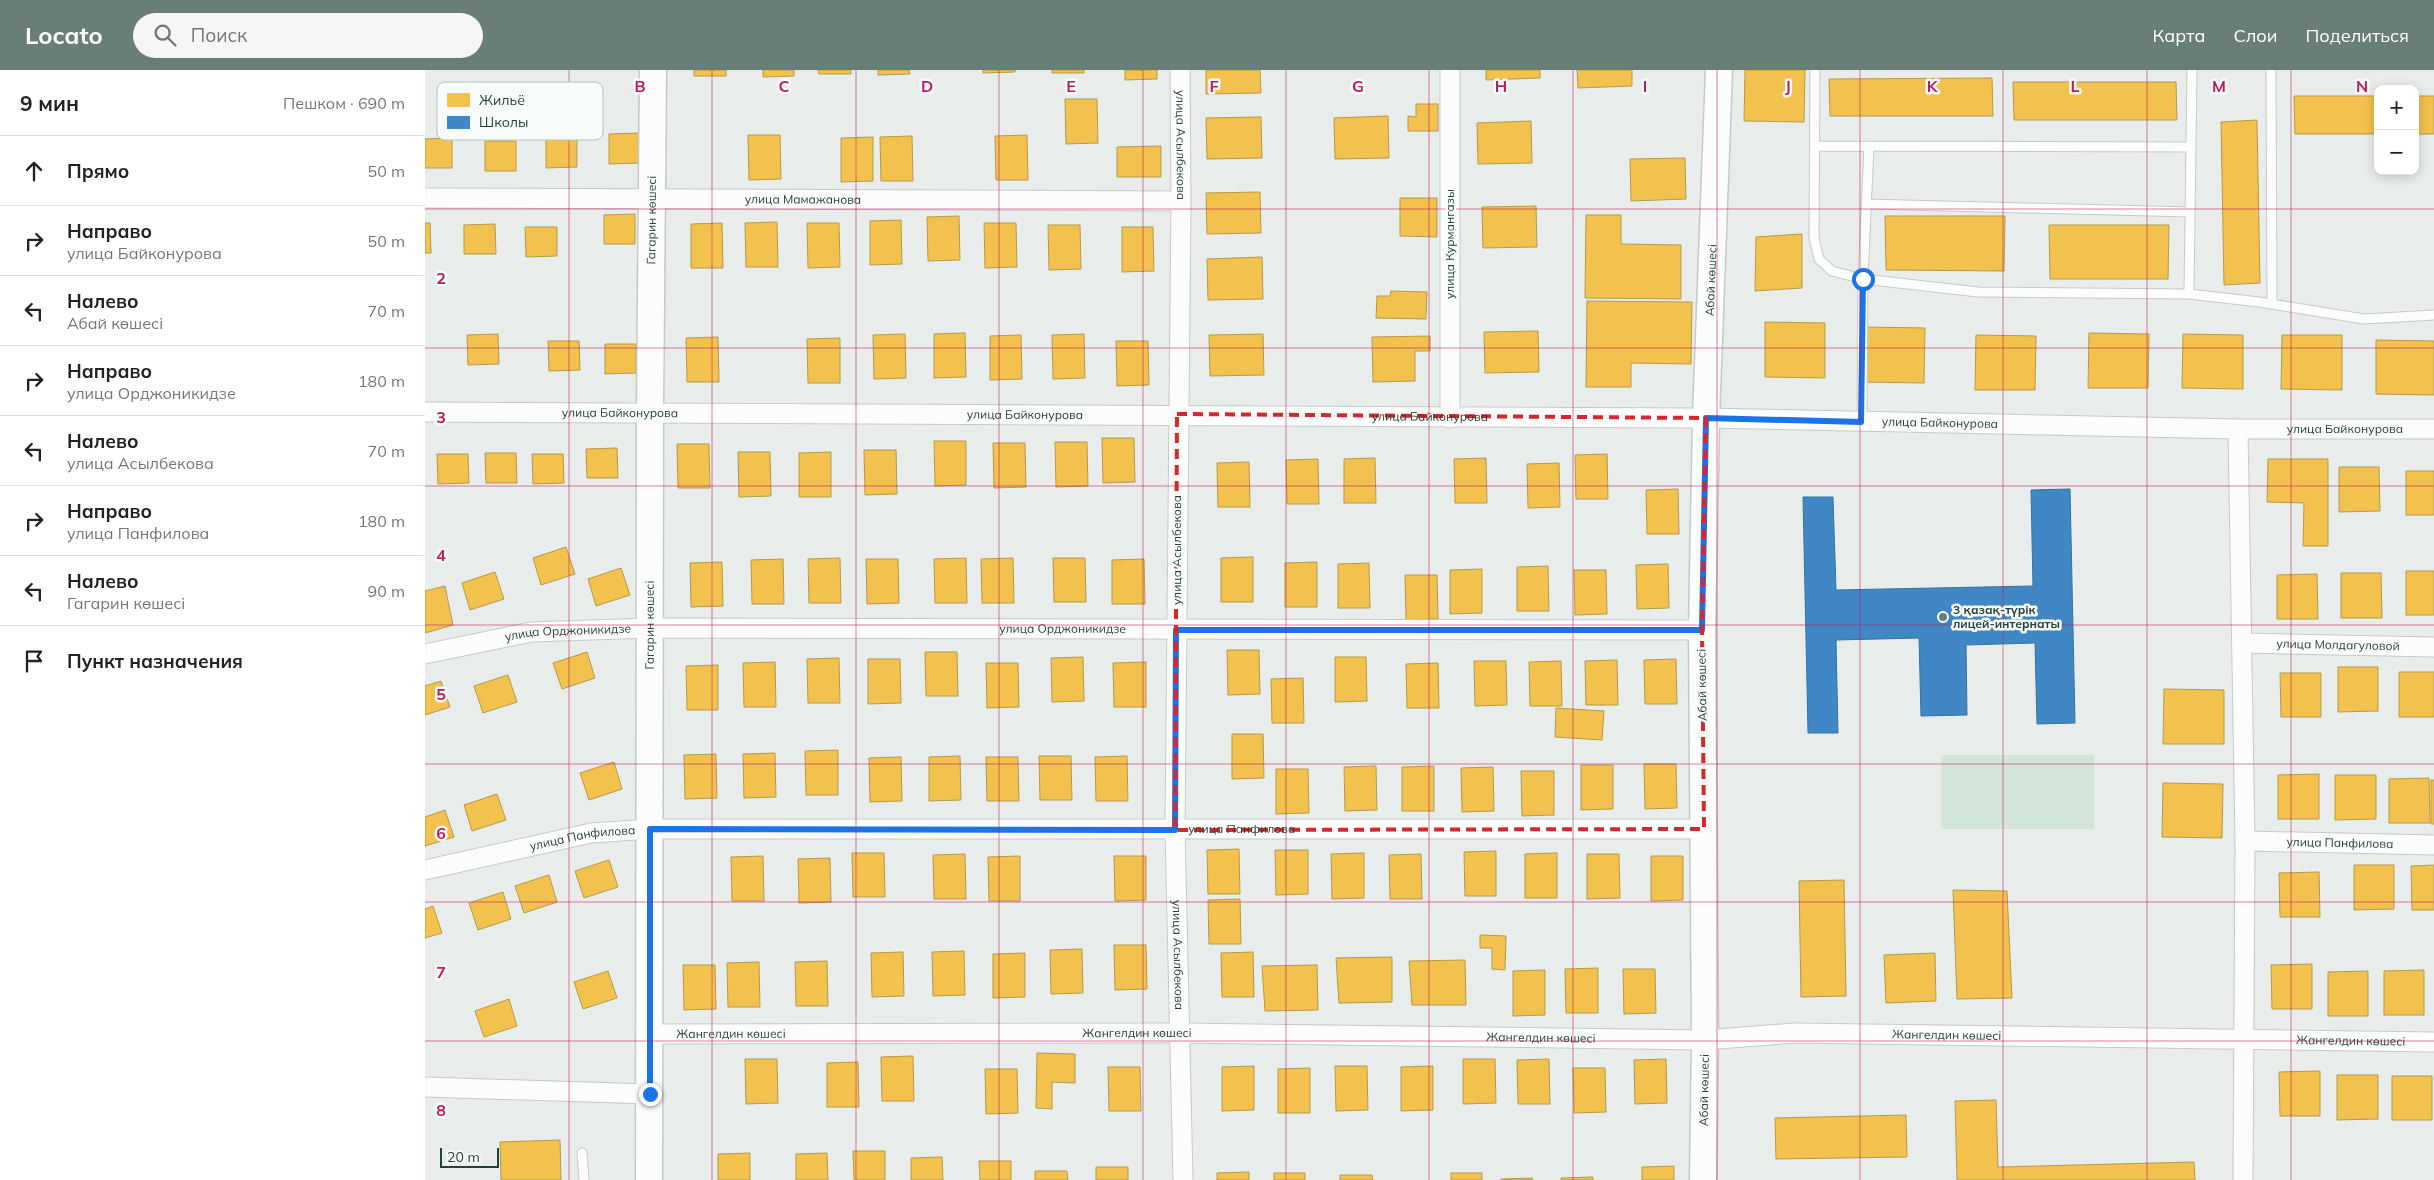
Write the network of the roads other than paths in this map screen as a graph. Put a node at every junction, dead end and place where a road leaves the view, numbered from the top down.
1 (653, 70) edge
2 (1180, 70) edge
3 (1450, 70) edge
4 (1719, 70) edge
5 (1815, 70) edge
6 (2192, 70) edge
7 (2198, 70) edge
8 (2271, 70) edge
9 (1815, 146) junction
10 (1869, 146) junction
11 (2191, 147) junction
12 (425, 198) edge
13 (652, 199) junction
14 (1181, 200) junction
15 (1866, 204) junction
16 (2190, 212) junction
17 (1863, 279) junction
18 (2189, 294) junction
19 (2272, 304) junction
20 (2434, 315) edge
21 (425, 412) edge
22 (650, 412) junction
23 (1177, 414) junction
24 (1449, 418) junction
25 (1706, 418) junction
26 (1861, 422) junction
27 (2238, 429) junction
28 (2434, 429) edge
29 (651, 628) junction
30 (1176, 630) junction
31 (1702, 630) junction
32 (2242, 643) junction
33 (2434, 646) edge
34 (425, 654) edge
35 (650, 829) junction
36 (1704, 829) junction
37 (1175, 830) junction
38 (2245, 841) junction
39 (2434, 845) edge
40 (425, 870) edge
41 (1181, 1033) junction
42 (649, 1034) junction
43 (1705, 1040) junction
44 (2243, 1040) junction
45 (2434, 1042) edge
46 (425, 1087) edge
47 (650, 1094) junction
48 (582, 1153) dead end
49 (583, 1180) edge
50 (649, 1180) edge
51 (1183, 1180) edge
52 (1703, 1180) edge
53 (2243, 1180) edge

1 - 13 street, Гагарин көшесі
2 - 14 street, улица Асылбекова
3 - 24 street, улица Курмангазы
4 - 25 street, Абай көшесі
5 - 9 lane
6 - 7 lane
6 - 11 lane
8 - 19 lane
9 - 10 lane
9 - 17 lane
10 - 11 lane
10 - 15 lane
11 - 16 lane
12 - 13 street, улица Мамажанова
13 - 14 street, улица Мамажанова
13 - 22 street, Гагарин көшесі
14 - 23 street, улица Асылбекова
15 - 16 lane
15 - 17 lane
16 - 18 lane
17 - 18 lane
17 - 26 lane
18 - 19 lane
19 - 20 lane
21 - 22 street, улица Байконурова
22 - 23 street, улица Байконурова
22 - 29 street, Гагарин көшесі
23 - 24 street, улица Байконурова
23 - 30 street, улица Асылбекова
24 - 25 street, улица Байконурова
25 - 26 street, улица Байконурова
25 - 31 street, Абай көшесі
26 - 27 street, улица Байконурова
27 - 28 street, улица Байконурова
27 - 32 street
29 - 30 street, улица Орджоникидзе
29 - 34 street, улица Орджоникидзе
29 - 35 street, Гагарин көшесі
30 - 31 street, улица Орджоникидзе
30 - 37 street, улица Асылбекова
31 - 36 street, Абай көшесі
32 - 33 street, улица Молдагуловой
32 - 38 street
35 - 37 street, улица Панфилова
35 - 40 street, улица Панфилова
35 - 42 street, Гагарин көшесі
36 - 37 street, улица Панфилова
36 - 43 street, Абай көшесі
37 - 41 street, улица Асылбекова
38 - 39 street, улица Панфилова
38 - 44 street
41 - 42 street, Жангелдин көшесі
41 - 43 street, Жангелдин көшесі
41 - 51 street, улица Асылбекова
42 - 47 street, Гагарин көшесі
43 - 44 street, Жангелдин көшесі
43 - 52 street, Абай көшесі
44 - 45 street, Жангелдин көшесі
44 - 53 street
46 - 47 street
47 - 50 street, Гагарин көшесі
48 - 49 lane

